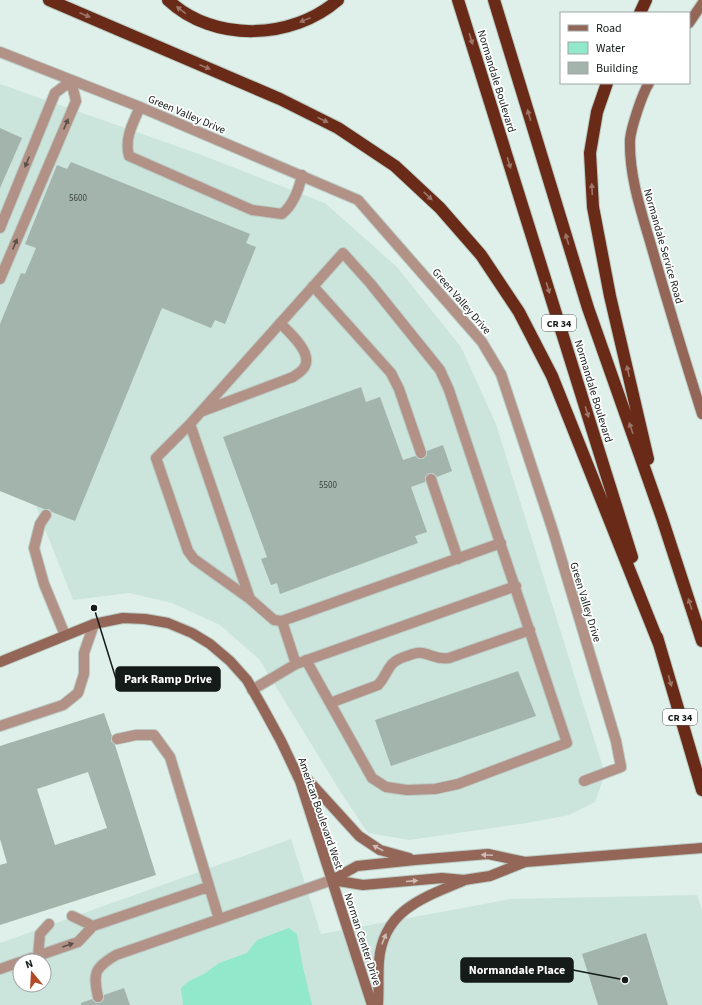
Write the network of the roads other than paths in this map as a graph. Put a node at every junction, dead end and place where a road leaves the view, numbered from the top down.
1 (49, 0) edge
2 (168, 0) edge
3 (338, 0) edge
4 (458, 0) edge
5 (494, 0) edge
6 (646, 0) edge
7 (702, 4) edge
8 (640, 12) edge
9 (690, 22) edge
10 (0, 52) edge
11 (71, 81) junction
12 (607, 84) edge
13 (648, 84) edge
14 (140, 108) junction
15 (302, 176) junction
16 (0, 228) edge
17 (0, 280) edge
18 (313, 286) junction
19 (280, 323) junction
20 (201, 411) junction
21 (702, 414) edge
22 (190, 424) junction
23 (421, 453) dead end
24 (431, 479) dead end
25 (46, 515) dead end
26 (662, 518) junction
27 (501, 543) junction
28 (458, 559) junction
29 (516, 586) junction
30 (250, 599) junction
31 (282, 621) junction
32 (94, 624) junction
33 (530, 630) junction
34 (65, 635) junction
35 (702, 641) edge
36 (659, 644) junction
37 (306, 660) junction
38 (0, 662) edge
39 (296, 664) junction
40 (252, 690) junction
41 (330, 703) junction
42 (0, 726) edge
43 (117, 739) dead end
44 (292, 763) junction
45 (584, 781) dead end
46 (702, 790) edge
47 (702, 848) edge
48 (415, 860) junction
49 (525, 862) junction
50 (332, 880) junction
51 (464, 880) junction
52 (208, 886) junction
53 (72, 916) dead end
54 (219, 919) junction
55 (49, 924) dead end
56 (93, 926) junction
57 (38, 953) edge
58 (47, 953) edge
59 (12, 964) edge
60 (0, 969) edge
61 (98, 997) dead end
62 (372, 1005) edge
63 (378, 1005) edge

1 -> 36 highway
3 -> 2 highway
4 -> 36 highway, Normandale Boulevard / CR 34
26 -> 5 highway, Normandale Boulevard / CR 34
6 - 8 highway
7 - 9 street
10 - 11 street, Green Valley Drive
11 - 14 street, Green Valley Drive
11 -> 16 street
17 -> 11 street
26 -> 12 highway
13 - 21 street, Normandale Service Road
14 - 15 street, Green Valley Drive
14 - 15 street
15 - 45 street, Green Valley Drive
18 - 19 street
18 - 23 street
18 - 27 street
19 - 20 street
19 - 20 street
20 - 22 street
22 - 30 street
22 - 30 street
24 - 28 street
25 - 34 street
35 -> 26 highway, Normandale Boulevard / CR 34
27 - 28 street
27 - 29 street
28 - 31 street
29 - 33 street
29 - 37 street
30 - 31 street
31 - 39 street
32 - 34 street, American Boulevard West
32 - 40 street, American Boulevard West
32 - 42 street
33 - 41 street
33 - 41 street
34 - 38 street, American Boulevard West
36 -> 46 highway, Normandale Boulevard / CR 34
37 - 39 street
37 - 41 street
39 - 40 street
40 - 44 street, American Boulevard West
43 - 52 street
48 -> 44 street
44 - 50 street, American Boulevard West
47 - 49 street, American Boulevard West
49 -> 48 street, American Boulevard West
48 - 50 street, American Boulevard West
49 - 51 street, American Boulevard West
50 -> 51 street, American Boulevard West
50 - 54 street
50 - 62 street, Norman Center Drive
63 -> 51 street
52 - 54 street
52 - 56 street
53 - 56 street
54 - 61 street
55 - 57 street
58 -> 56 street
59 - 60 street

